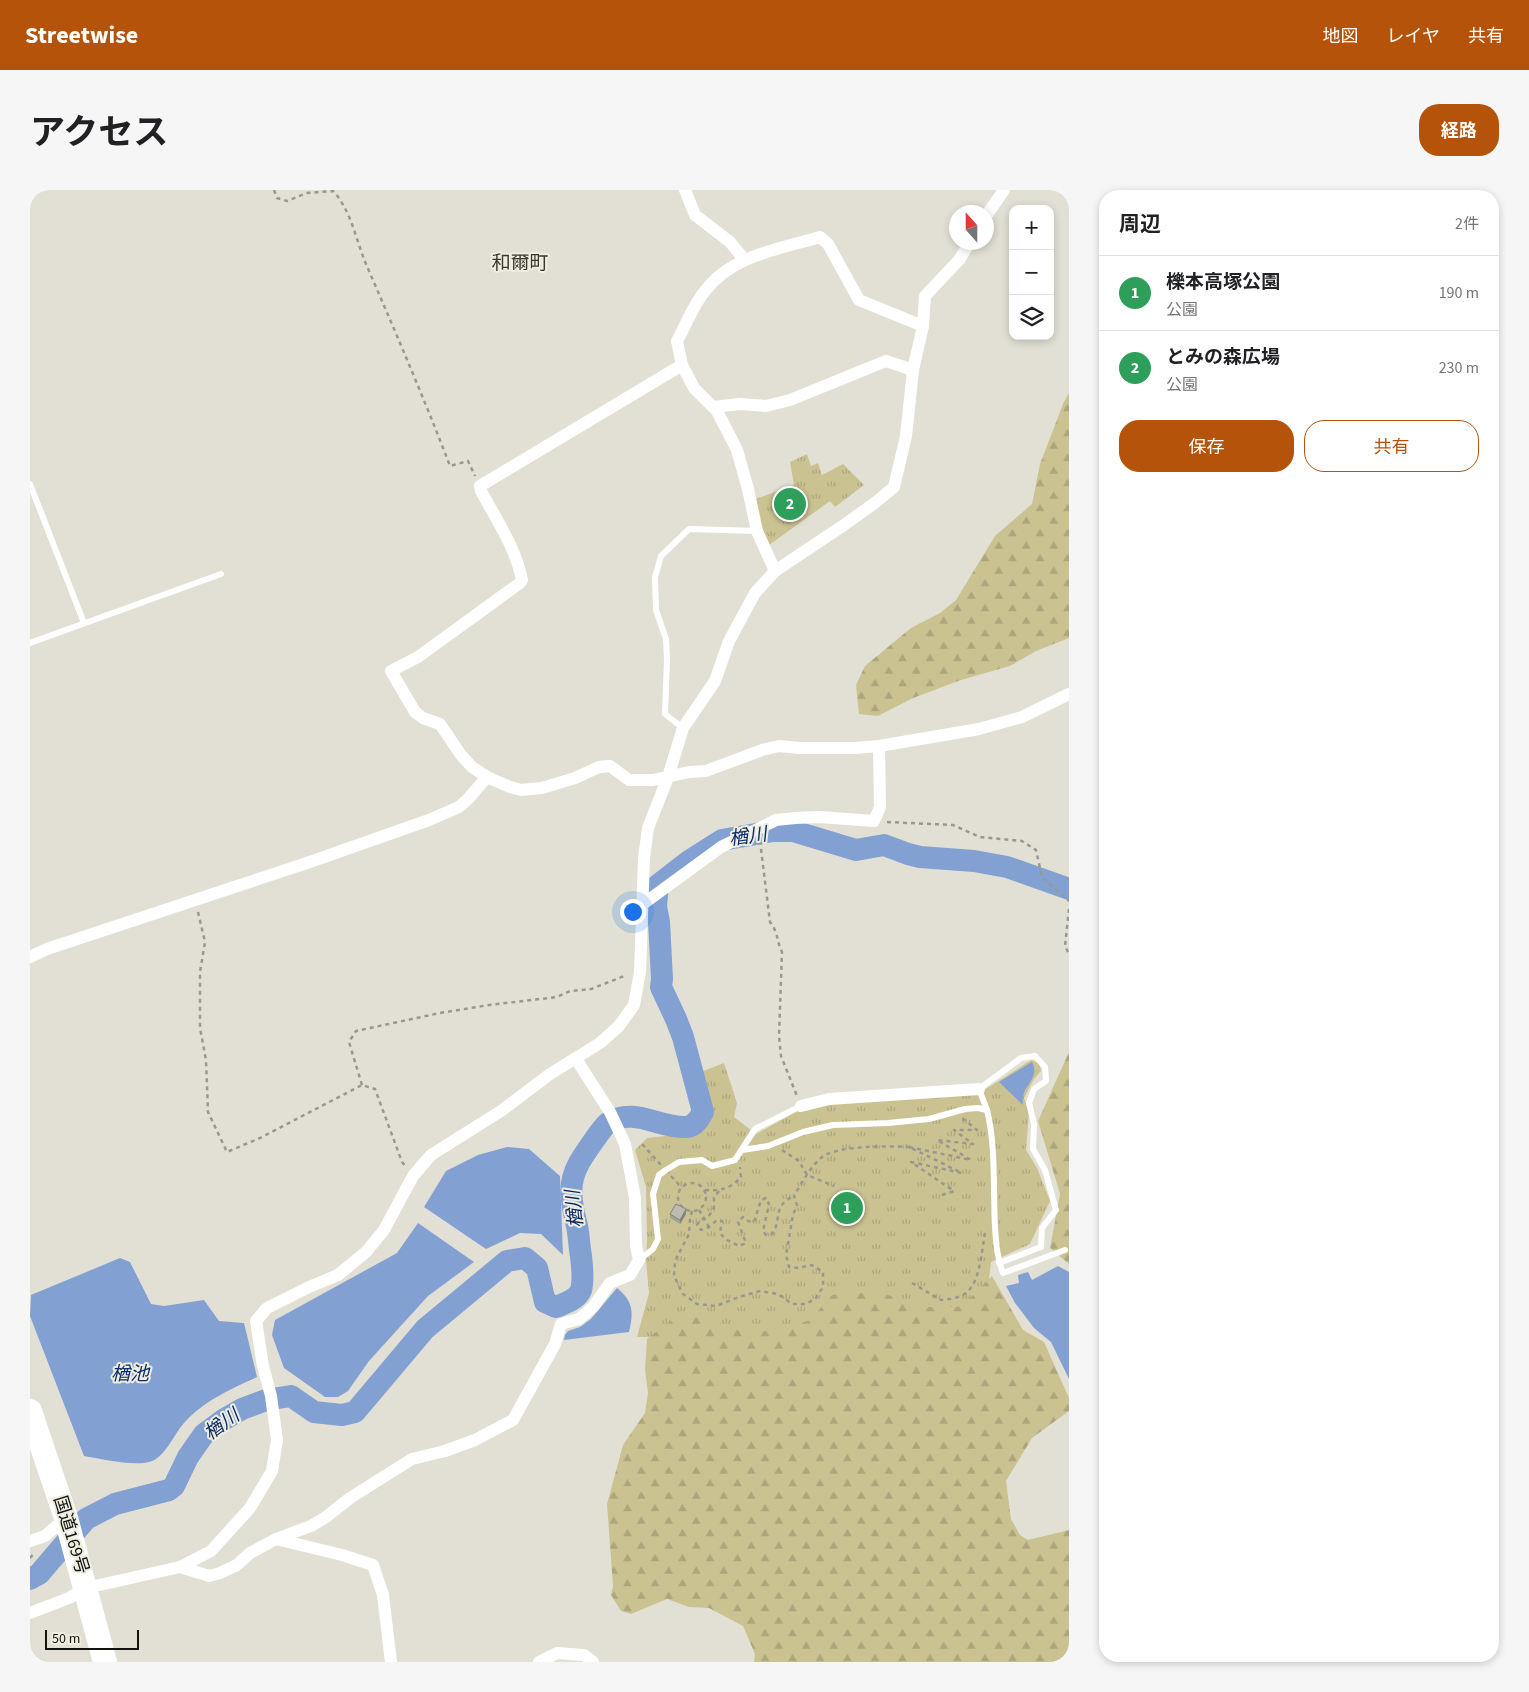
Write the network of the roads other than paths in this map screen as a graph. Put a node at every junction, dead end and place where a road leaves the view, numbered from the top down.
1 (685, 190) edge
2 (1004, 190) edge
3 (994, 205) edge
4 (965, 250) edge
5 (744, 259) junction
6 (923, 326) junction
7 (682, 365) junction
8 (913, 370) junction
9 (714, 407) junction
10 (30, 484) edge
11 (757, 531) junction
12 (775, 571) junction
13 (221, 574) dead end
14 (84, 623) junction
15 (30, 644) edge
16 (1069, 694) edge
17 (683, 728) junction
18 (879, 746) junction
19 (487, 777) junction
20 (668, 777) junction
21 (643, 904) junction
22 (30, 957) edge
23 (576, 1059) junction
24 (979, 1089) junction
25 (801, 1106) joint
26 (987, 1110) junction
27 (742, 1150) junction
28 (1065, 1250) dead end
29 (639, 1260) junction
30 (999, 1263) junction
31 (30, 1411) edge
32 (66, 1518) junction
33 (276, 1539) junction
34 (30, 1541) edge
35 (180, 1568) junction
36 (86, 1588) junction
37 (30, 1613) edge
38 (106, 1662) edge
39 (391, 1662) edge
40 (539, 1662) edge
41 (593, 1662) edge

1 - 5 street
2 - 3 street
4 - 6 street
5 - 6 street
5 - 7 street
6 - 8 street
7 - 9 street
7 - 19 street
8 - 9 street
8 - 12 street
9 - 11 street
10 - 14 lane
11 - 12 street
11 - 17 lane
12 - 17 street
13 - 14 lane
14 - 15 lane
16 - 18 street
17 - 20 street
18 - 20 street
18 - 21 street
19 - 20 street
19 - 22 street
20 - 21 street
21 - 23 street
23 - 29 street
23 - 35 street
24 - 25 street
24 - 26 lane
24 - 30 lane
25 - 27 lane
26 - 27 lane
26 - 30 lane
27 - 29 lane
28 - 30 lane
29 - 33 street
31 - 32 highway, 国道169号
32 - 34 street
32 - 36 highway, 国道169号
33 - 35 street
33 - 39 street
35 - 36 street
36 - 37 street
36 - 38 highway, 国道169号
40 - 41 street

